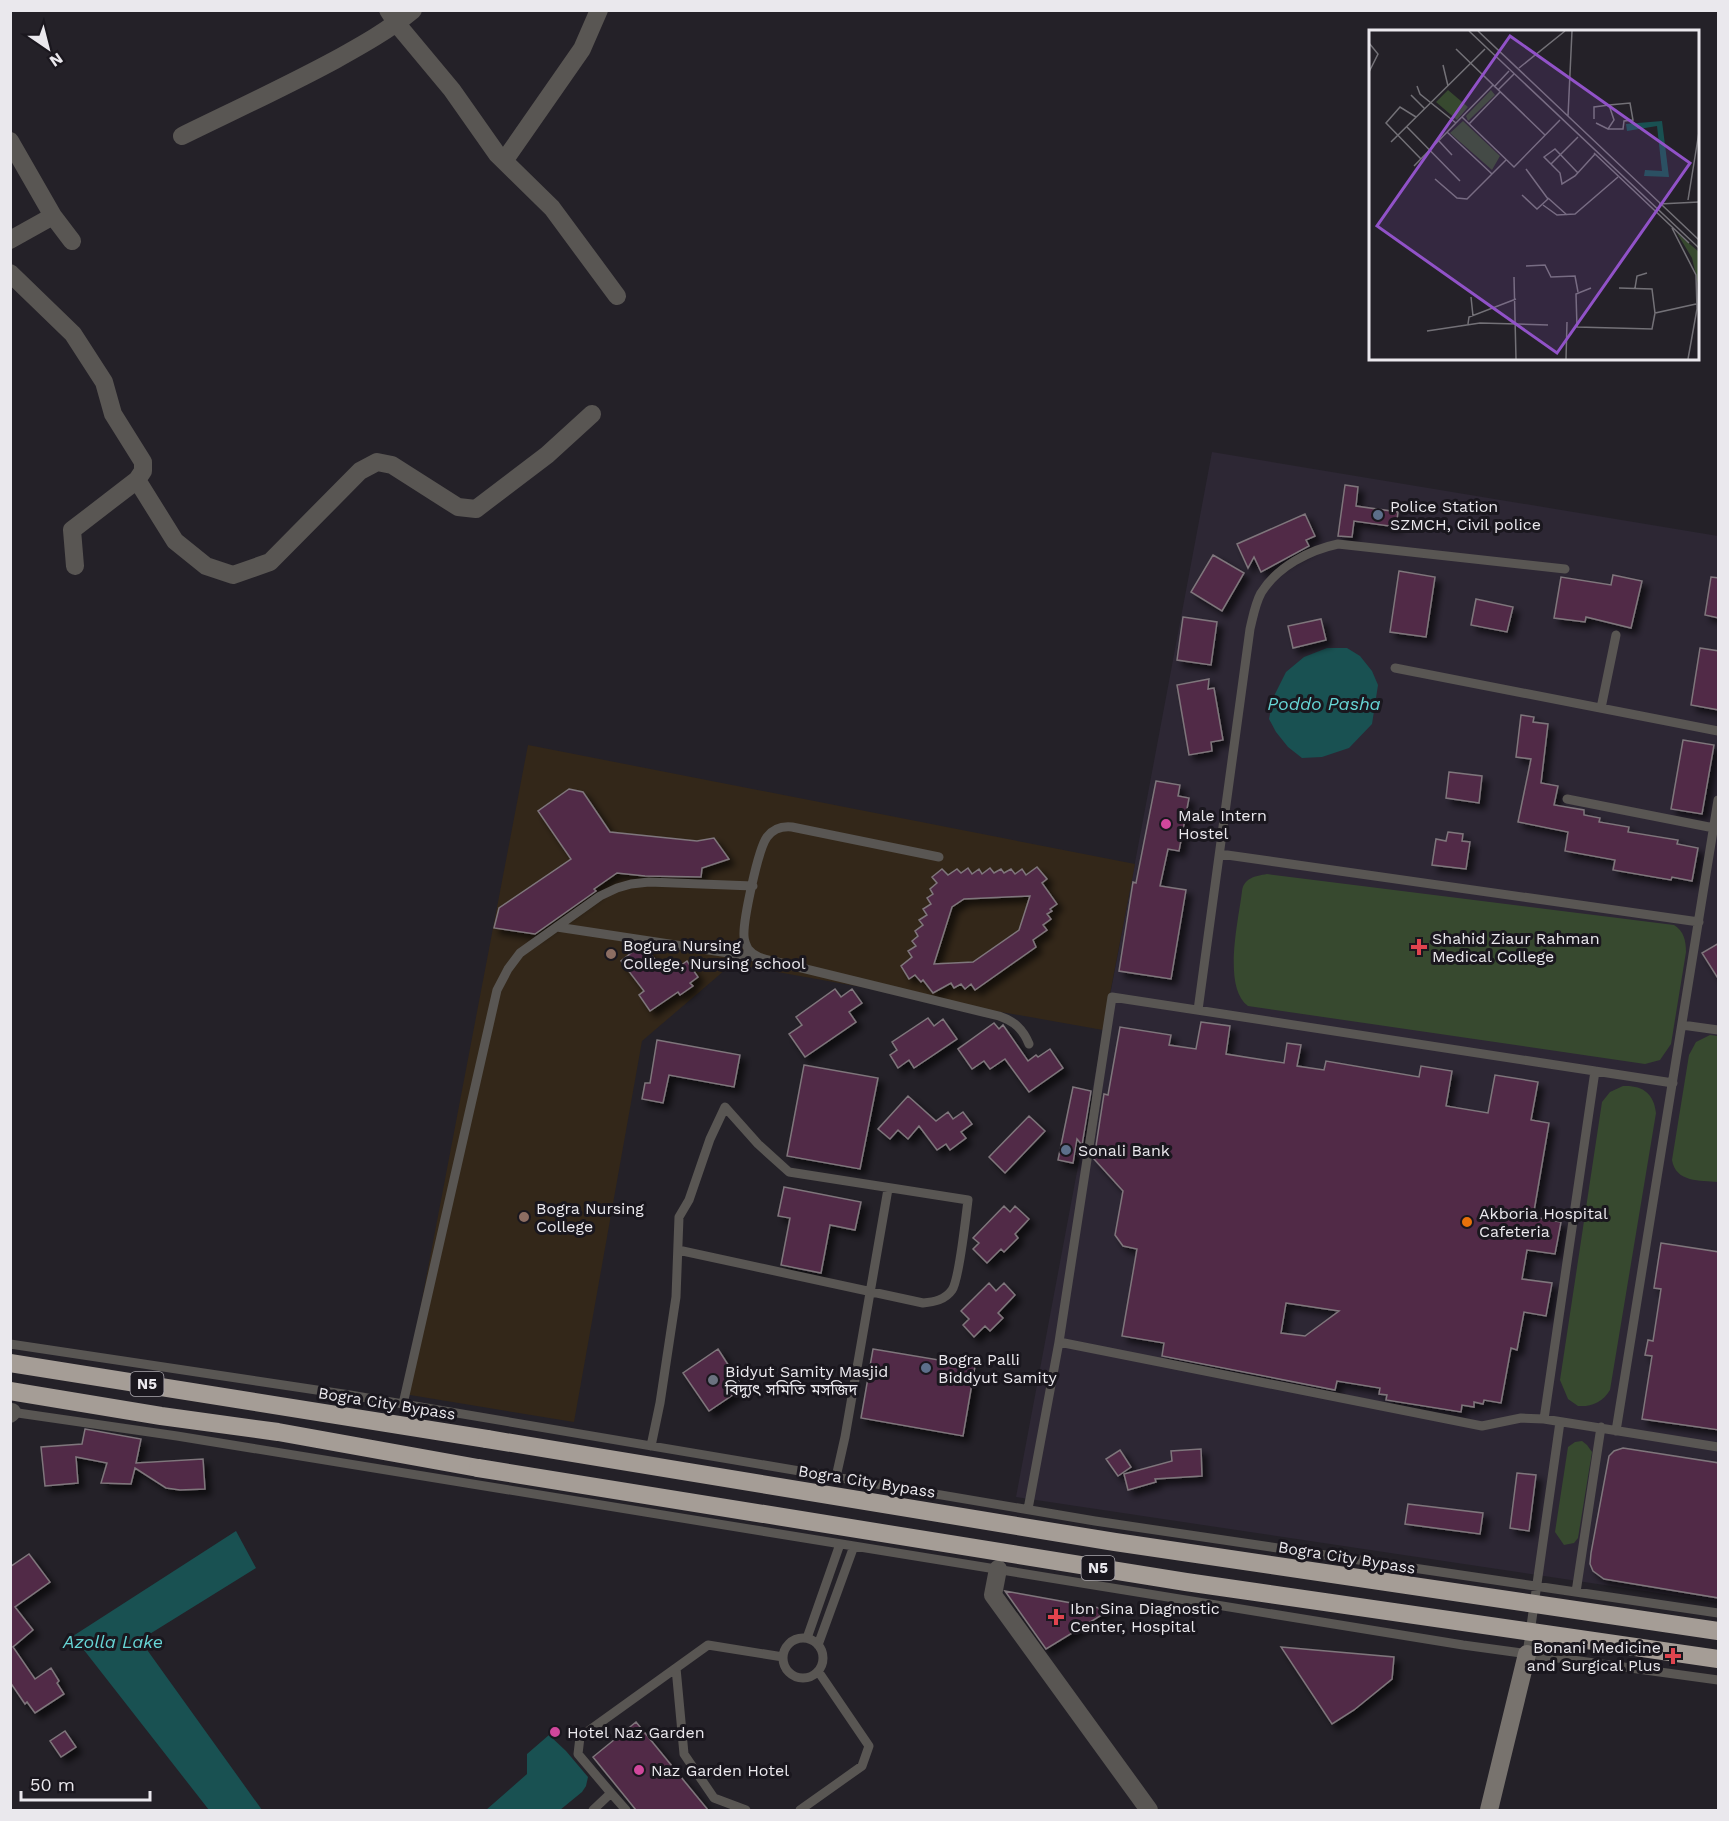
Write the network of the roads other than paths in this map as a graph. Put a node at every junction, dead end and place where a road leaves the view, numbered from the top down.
1 (413, 10) edge
2 (599, 10) edge
3 (392, 17) edge
4 (182, 136) dead end
5 (10, 141) edge
6 (504, 161) junction
7 (53, 216) junction
8 (10, 240) edge
9 (72, 241) dead end
10 (10, 273) edge
11 (617, 296) dead end
12 (591, 414) dead end
13 (137, 480) junction
14 (75, 566) dead end
15 (1565, 569) dead end
16 (1616, 635) dead end
17 (1395, 668) dead end
18 (1601, 708) junction
19 (1719, 731) edge
20 (1567, 799) dead end
21 (1719, 800) edge
22 (1714, 828) junction
23 (1220, 854) junction
24 (939, 857) dead end
25 (753, 886) junction
26 (1699, 922) junction
27 (557, 927) junction
28 (760, 958) junction
29 (1198, 1010) junction
30 (1682, 1025) junction
31 (1719, 1030) edge
32 (1029, 1044) dead end
33 (1595, 1071) junction
34 (1673, 1083) junction
35 (888, 1189) junction
36 (678, 1250) junction
37 (870, 1292) junction
38 (1059, 1342) junction
39 (10, 1344) edge
40 (10, 1363) edge
41 (10, 1392) edge
42 (403, 1404) junction
43 (11, 1413) edge
44 (1544, 1419) junction
45 (1560, 1422) junction
46 (1601, 1427) junction
47 (1616, 1431) junction
48 (651, 1446) junction
49 (1719, 1447) edge
50 (836, 1477) junction
51 (1028, 1509) junction
52 (840, 1544) junction
53 (854, 1546) junction
54 (998, 1569) junction
55 (1536, 1586) junction
56 (1576, 1592) junction
57 (1719, 1613) edge
58 (1719, 1631) edge
59 (807, 1638) junction
60 (818, 1645) junction
61 (1527, 1654) junction
62 (783, 1657) junction
63 (1719, 1659) edge
64 (676, 1668) junction
65 (818, 1671) junction
66 (1719, 1680) edge
67 (611, 1793) junction
68 (593, 1810) edge
69 (626, 1810) edge
70 (746, 1810) edge
71 (800, 1810) edge
72 (1149, 1810) edge
73 (1489, 1810) edge

1 - 3 street
2 - 6 street
3 - 4 street
3 - 6 street
5 - 7 street
6 - 11 street
7 - 8 street
7 - 9 street
10 - 13 street
12 - 13 street
13 - 14 street
15 - 23 lane
16 - 18 lane
17 - 18 lane
18 - 19 lane
20 - 22 lane
21 - 22 lane
22 - 26 lane
23 - 26 lane
23 - 29 lane
24 - 25 lane
25 - 27 lane
25 - 28 lane
26 - 30 lane
27 - 28 lane
27 - 42 lane
28 - 32 lane
29 - 33 lane
29 - 38 lane
30 - 31 lane
30 - 34 lane
33 - 34 lane
33 - 44 lane
34 - 47 lane
35 - 36 lane
35 - 37 lane
35 - 37 lane
36 - 37 lane
36 - 48 lane
37 - 50 lane
38 - 44 lane
38 - 51 lane
39 - 42 lane
40 - 58 highway, Bogra City Bypass / N5, bridge
41 - 63 highway, N5, bridge
42 - 48 lane
43 - 52 lane
44 - 45 lane
45 - 46 lane
45 - 55 lane
46 - 47 lane
46 - 56 lane
47 - 49 lane
48 - 50 lane
50 - 51 lane
51 - 55 lane
52 - 53 lane
52 - 59 lane
53 - 54 lane
53 - 60 lane
54 - 61 lane
54 - 72 street
55 - 56 lane
55 - 61 lane
56 - 57 lane
59 - 60 lane
59 - 62 lane
60 - 65 lane
61 - 66 lane
61 - 73 street
62 - 64 lane
62 - 65 lane
64 - 67 lane
64 - 70 lane
65 - 71 lane
67 - 68 lane
67 - 69 lane

